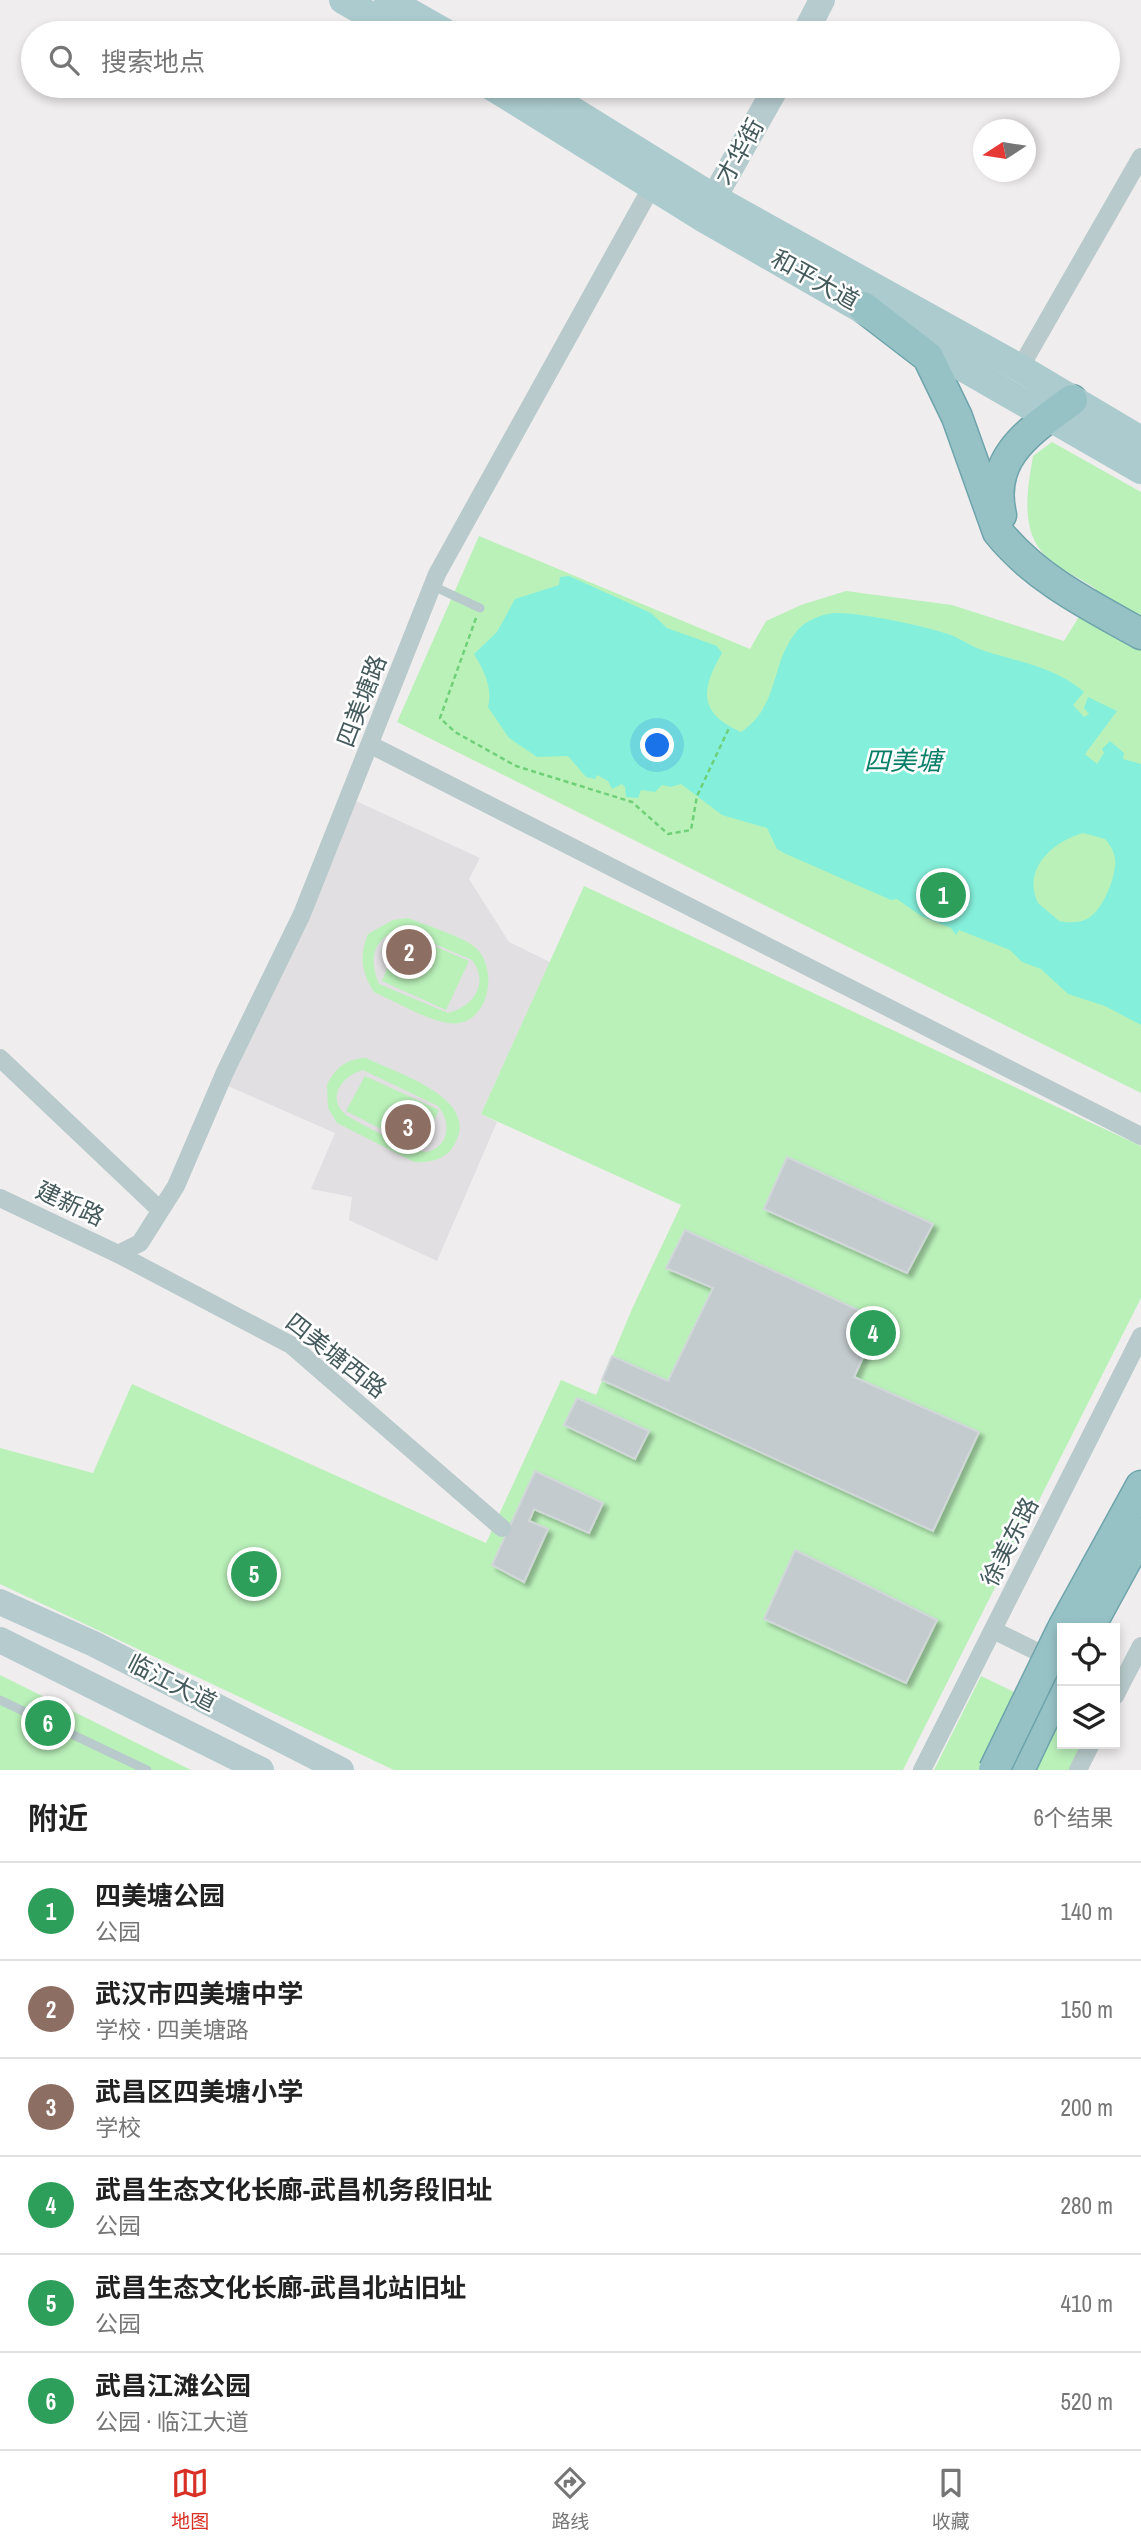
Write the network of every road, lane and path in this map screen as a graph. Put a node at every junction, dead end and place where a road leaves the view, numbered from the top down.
1 (343, 0) edge
2 (388, 0) edge
3 (822, 0) edge
4 (380, 21) edge
5 (425, 21) edge
6 (812, 21) edge
7 (513, 98) edge
8 (550, 98) edge
9 (770, 98) edge
10 (1141, 157) edge
11 (658, 176) junction
12 (708, 208) junction
13 (863, 307) junction
14 (1020, 368) junction
15 (1072, 400) junction
16 (1048, 419) junction
17 (1141, 440) edge
18 (1141, 470) edge
19 (1009, 545) junction
20 (433, 586) junction
21 (480, 608) joint
22 (1141, 634) edge
23 (730, 726) dead end
24 (371, 745) junction
25 (0, 1058) edge
26 (1141, 1136) edge
27 (0, 1198) edge
28 (160, 1210) junction
29 (118, 1254) junction
30 (1141, 1336) edge
31 (1141, 1486) edge
32 (502, 1528) dead end
33 (1141, 1533) edge
34 (0, 1602) edge
35 (0, 1607) edge
36 (1066, 1623) edge
37 (1092, 1623) edge
38 (0, 1625) edge
39 (993, 1630) junction
40 (0, 1640) edge
41 (1057, 1641) edge
42 (1141, 1646) edge
43 (1057, 1662) edge
44 (1059, 1686) edge
45 (1120, 1686) edge
46 (0, 1700) edge
47 (129, 1703) junction
48 (225, 1710) junction
49 (1088, 1749) edge
50 (147, 1770) edge
51 (261, 1770) edge
52 (341, 1770) edge
53 (922, 1770) edge
54 (994, 1770) edge
55 (1019, 1770) edge
56 (1078, 1770) edge

1 - 4 main road
2 - 5 main road
3 - 6 main road
7 - 11 main road, 和平大道
8 - 11 main road, 和平大道
9 - 12 main road, 才华街
10 - 14 street
11 - 12 main road, 和平大道
11 - 20 street, 四美塘路
12 - 13 main road, 和平大道
12 - 14 main road, 和平大道
13 - 16 main road, 和平大道
13 - 19 highway
14 - 15 main road, 和平大道
15 - 16 highway
15 - 17 main road, 和平大道
16 - 18 main road, 和平大道
16 - 19 highway
19 - 22 highway
20 - 21 lane
20 - 24 street, 四美塘路
21 - 23 path
24 - 26 street
24 - 28 street, 四美塘路
25 - 28 street
27 - 29 street, 建新路
28 - 29 street, 四美塘路
29 - 32 street, 四美塘西路
30 - 39 street, 徐美东路
31 - 36 highway
33 - 37 highway
34 - 48 main road, 临江大道
35 - 38 main road
39 - 43 street
39 - 53 street, 徐美东路
40 - 47 main road, 临江大道
41 - 54 highway, bridge
42 - 45 street
44 - 55 highway
46 - 50 lane
47 - 48 main road
47 - 51 main road, 临江大道
48 - 52 main road, 临江大道
49 - 56 street

